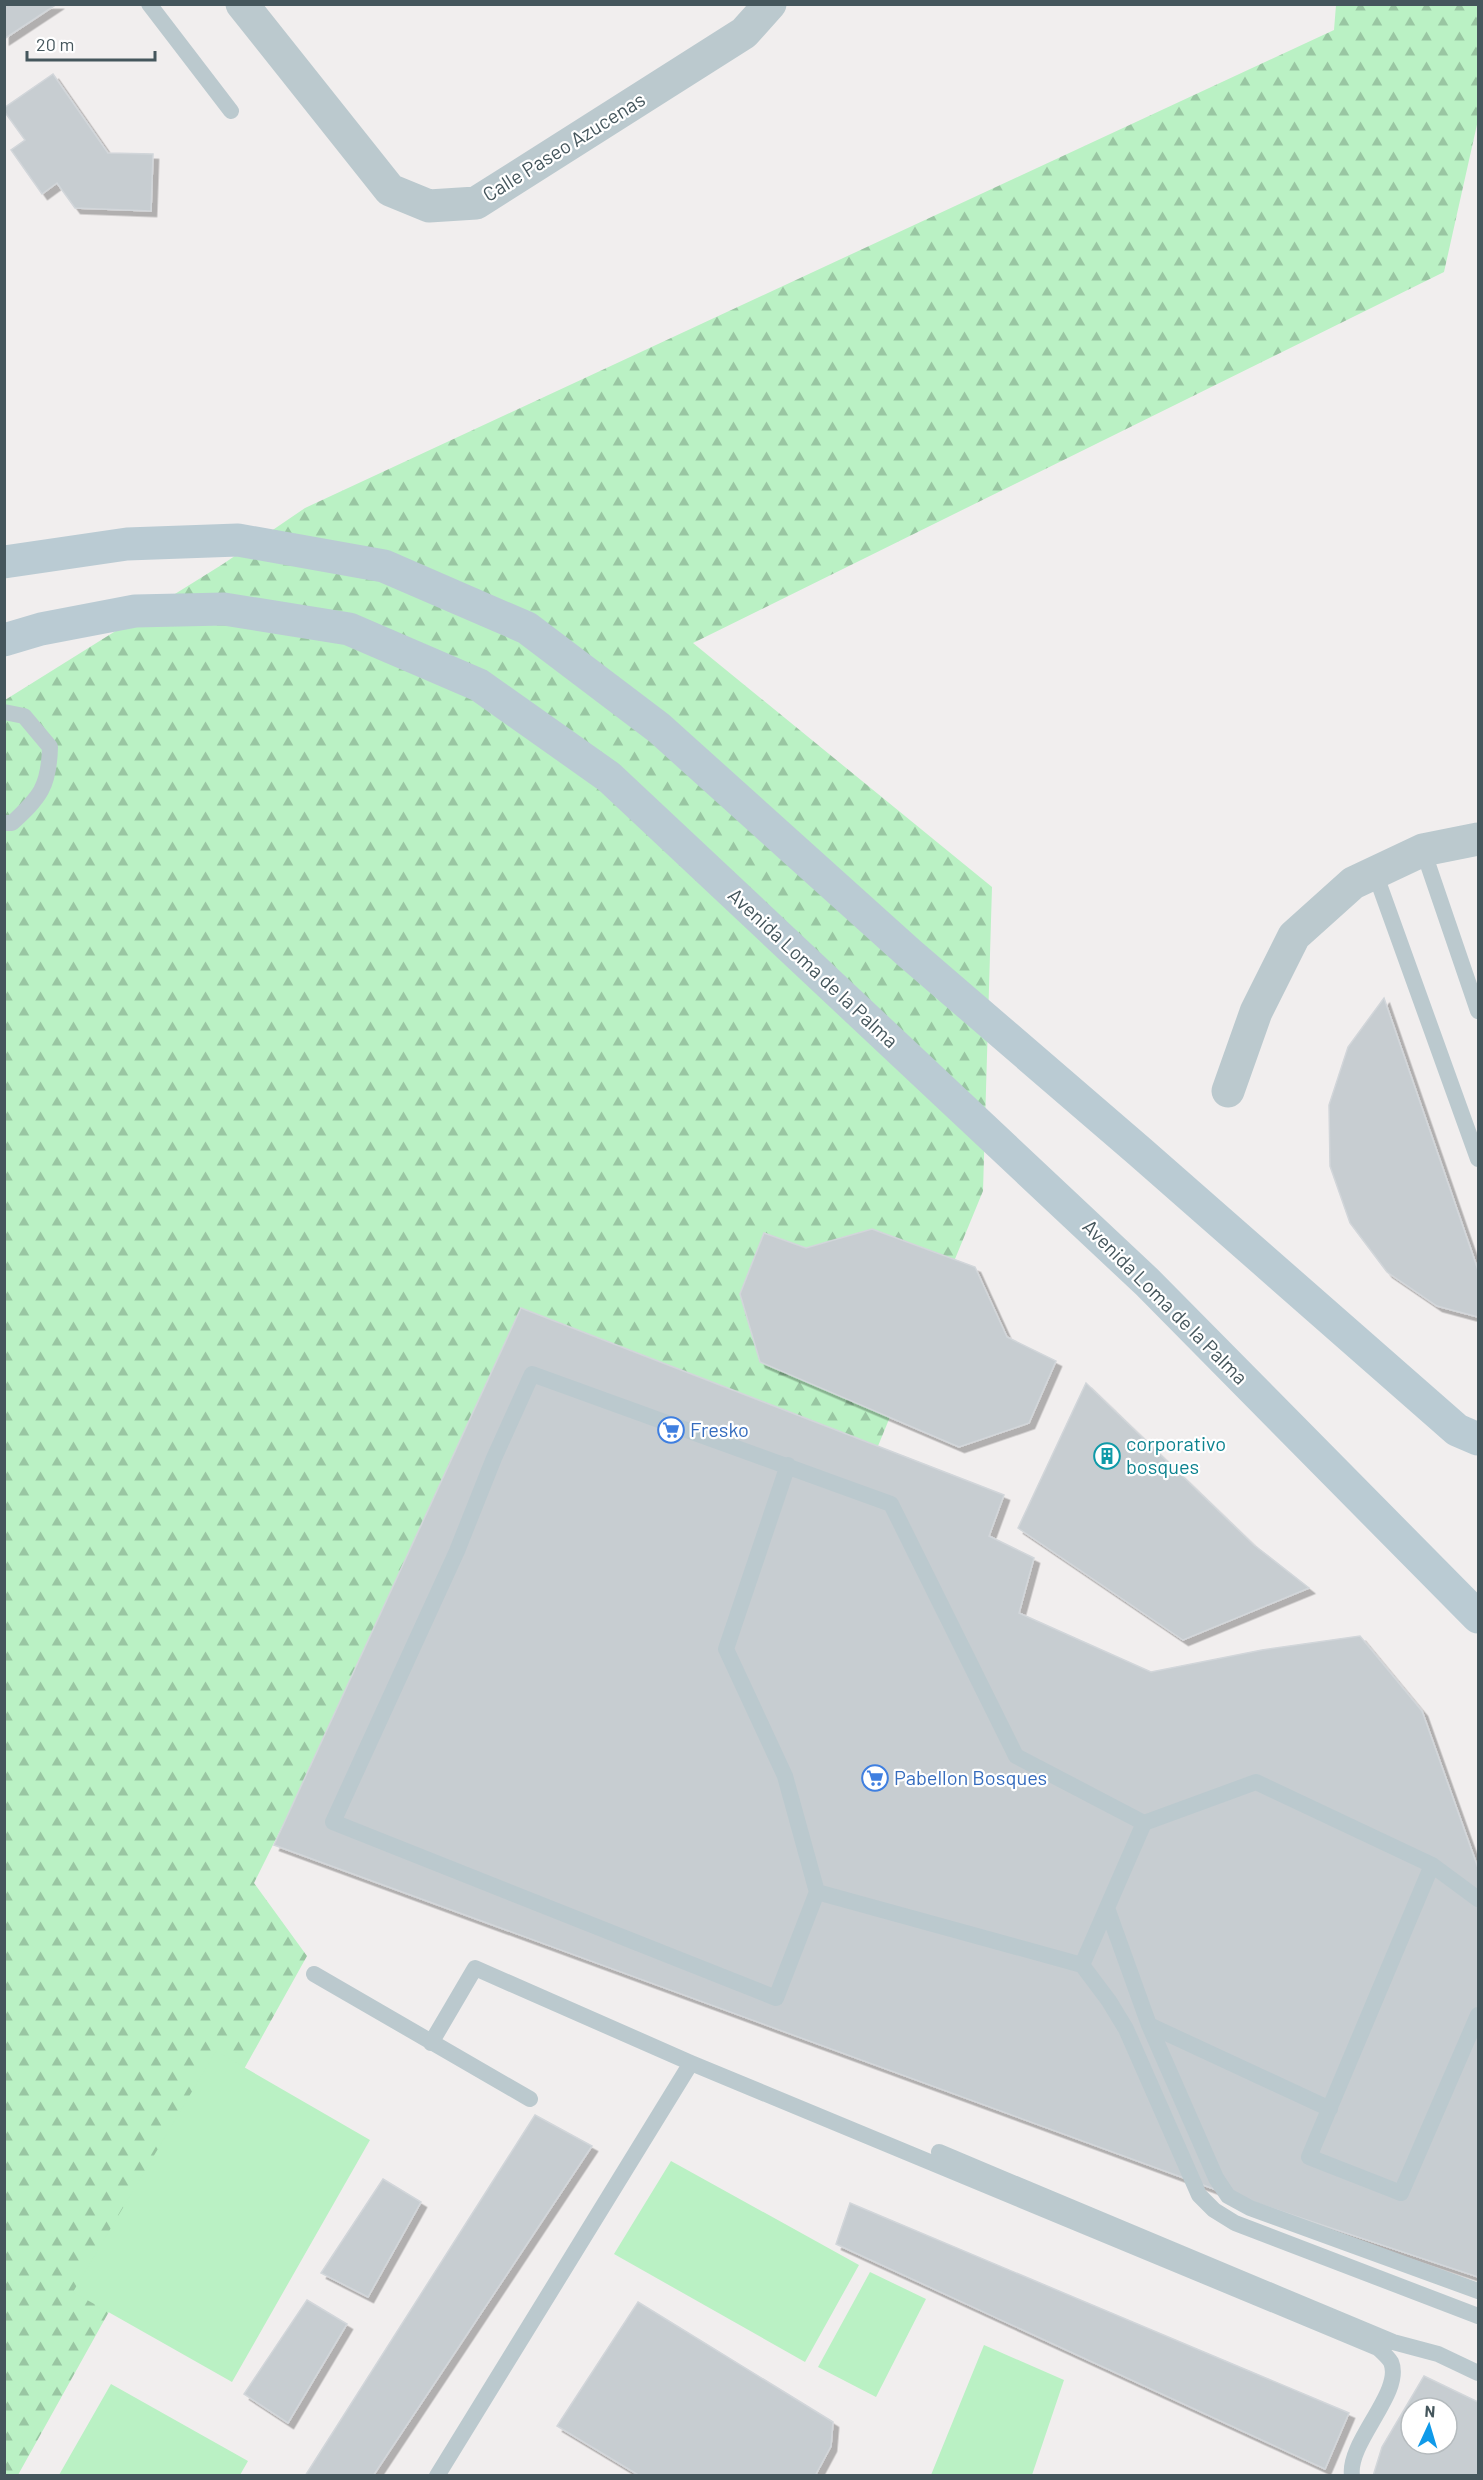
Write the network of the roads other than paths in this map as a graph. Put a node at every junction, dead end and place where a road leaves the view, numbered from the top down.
1 (149, 4) edge
2 (242, 4) edge
3 (770, 4) edge
4 (231, 111) dead end
5 (7, 560) edge
6 (4, 640) edge
7 (4, 712) edge
8 (4, 823) edge
9 (1479, 839) edge
10 (1423, 850) junction
11 (1375, 873) junction
12 (1479, 1011) edge
13 (1228, 1091) dead end
14 (1479, 1159) edge
15 (1479, 1439) edge
16 (788, 1466) junction
17 (1479, 1617) edge
18 (1144, 1823) junction
19 (1432, 1865) junction
20 (817, 1892) junction
21 (1479, 1899) edge
22 (1107, 1908) junction
23 (1082, 1965) junction
24 (314, 1974) dead end
25 (1479, 2015) edge
26 (1149, 2025) junction
27 (431, 2043) junction
28 (691, 2062) junction
29 (530, 2099) dead end
30 (1330, 2109) junction
31 (939, 2152) dead end
32 (1479, 2291) edge
33 (1479, 2316) edge
34 (1479, 2373) edge
35 (437, 2475) edge
36 (1352, 2475) edge

1 - 4 lane
2 - 3 street, Calle Paseo Azucenas
5 - 15 main road
6 - 17 main road, Avenida Loma de la Palma
7 - 8 lane
9 - 10 street
10 - 11 street
10 - 12 lane
11 - 13 street
11 - 14 lane
16 - 18 lane
16 - 20 lane
16 - 20 lane
18 - 19 lane
18 - 22 lane
19 - 21 lane
19 - 30 lane
20 - 23 lane
22 - 23 lane
22 - 26 lane
23 - 33 lane
24 - 27 lane
25 - 30 lane
26 - 30 lane
26 - 32 lane
27 - 28 lane
27 - 29 lane
28 - 35 lane
28 - 36 lane
31 - 34 lane

